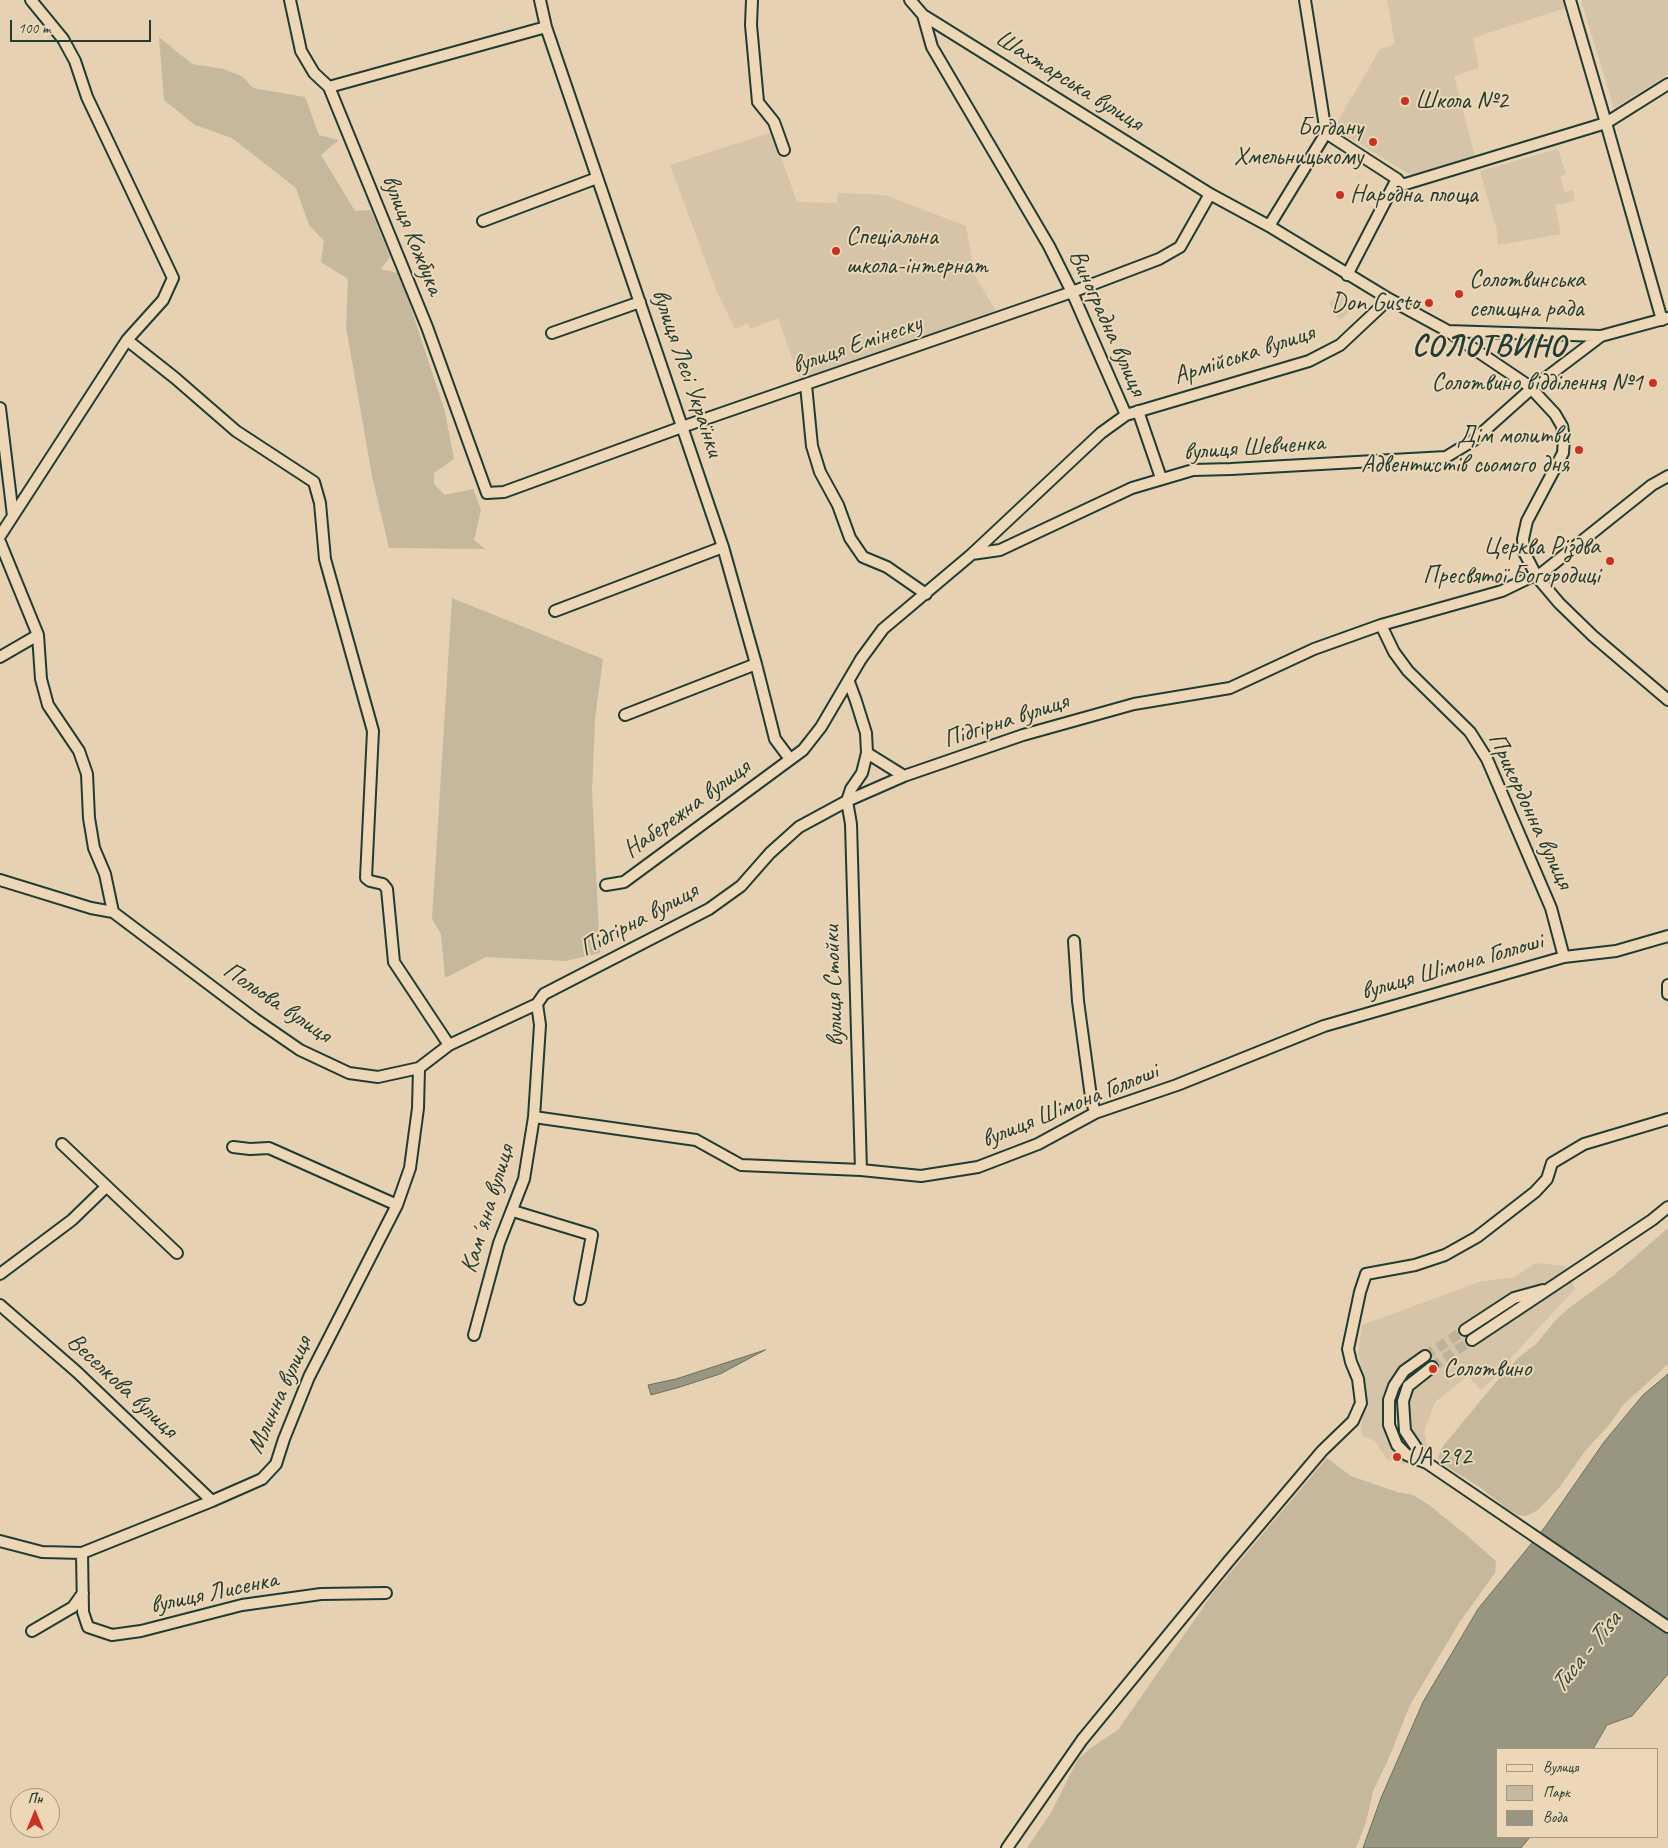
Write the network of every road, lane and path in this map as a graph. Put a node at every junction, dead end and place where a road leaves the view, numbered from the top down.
1 (31, 0) edge
2 (290, 0) edge
3 (540, 0) edge
4 (752, 0) edge
5 (910, 0) edge
6 (1305, 0) edge
7 (1570, 0) edge
8 (923, 15) junction
9 (546, 27) junction
10 (1668, 84) edge
11 (329, 87) junction
12 (1606, 123) junction
13 (1326, 133) junction
14 (784, 150) dead end
15 (597, 178) junction
16 (1397, 179) junction
17 (1210, 194) junction
18 (483, 221) dead end
19 (1269, 226) junction
20 (1347, 275) junction
21 (1072, 292) junction
22 (1388, 299) junction
23 (640, 302) junction
24 (1665, 318) edge
25 (1446, 330) junction
26 (552, 334) dead end
27 (1601, 336) junction
28 (127, 340) junction
29 (806, 385) junction
30 (1532, 389) junction
31 (0, 408) edge
32 (1138, 411) junction
33 (1126, 415) junction
34 (682, 427) junction
35 (1668, 476) edge
36 (1161, 478) junction
37 (487, 493) joint
38 (13, 516) junction
39 (0, 536) edge
40 (0, 542) edge
41 (723, 546) junction
42 (972, 554) junction
43 (1536, 576) junction
44 (926, 594) junction
45 (555, 611) dead end
46 (1381, 625) junction
47 (38, 635) junction
48 (0, 657) edge
49 (756, 664) junction
50 (849, 682) junction
51 (1668, 700) edge
52 (625, 715) dead end
53 (867, 753) junction
54 (790, 759) junction
55 (904, 776) junction
56 (847, 801) junction
57 (0, 880) edge
58 (606, 885) dead end
59 (113, 912) junction
60 (1668, 936) edge
61 (1074, 941) dead end
62 (1564, 957) junction
63 (1668, 985) edge
64 (1668, 994) edge
65 (537, 1004) junction
66 (450, 1045) junction
67 (419, 1068) junction
68 (1095, 1113) junction
69 (534, 1117) junction
70 (1668, 1119) edge
71 (62, 1144) dead end
72 (233, 1147) dead end
73 (861, 1170) junction
74 (106, 1187) junction
75 (397, 1205) junction
76 (1668, 1207) edge
77 (513, 1211) junction
78 (177, 1253) dead end
79 (0, 1274) edge
80 (1553, 1287) junction
81 (580, 1299) dead end
82 (0, 1305) edge
83 (1465, 1330) tunnel mouth
84 (474, 1335) dead end
85 (1472, 1340) tunnel mouth
86 (1425, 1356) tunnel mouth
87 (1432, 1367) tunnel mouth
88 (1429, 1465) junction
89 (212, 1501) junction
90 (0, 1541) edge
91 (82, 1553) junction
92 (386, 1593) dead end
93 (83, 1594) junction
94 (1668, 1627) edge
95 (32, 1631) dead end
96 (1007, 1848) edge

1 - 28 street
2 - 11 street, вулиця Кожбука
3 - 9 street, вулиця Лесі Українки
4 - 14 street
5 - 8 street, Шахтарська вулиця
6 - 13 street
7 - 12 street
8 - 17 street, Шахтарська вулиця
8 - 21 street, Виноградна вулиця
9 - 11 street
9 - 15 street, вулиця Лесі Українки
10 - 12 street
11 - 37 street, вулиця Кожбука
12 - 16 street
12 - 24 street
13 - 16 street
13 - 19 street
15 - 18 street
15 - 23 street, вулиця Лесі Українки
16 - 20 street
17 - 19 street, Шахтарська вулиця
17 - 21 street, вулиця Емінеску
19 - 20 street, Шахтарська вулиця
20 - 22 street, Шахтарська вулиця
21 - 29 street, вулиця Емінеску
21 - 33 street, Виноградна вулиця
22 - 25 street, Шахтарська вулиця
22 - 32 street, Армійська вулиця
23 - 26 street
23 - 34 street, вулиця Лесі Українки
24 - 27 street
25 - 27 street
25 - 30 street, Шахтарська вулиця
27 - 30 street, вулиця Шевченка
28 - 38 street
28 - 66 street
29 - 34 street, вулиця Емінеску
29 - 44 street
30 - 36 street, вулиця Шевченка
30 - 43 street, Шахтарська вулиця
31 - 38 street
32 - 33 street, Армійська вулиця
32 - 36 street
33 - 42 street, Виноградна вулиця
34 - 37 street, вулиця Емінеску
34 - 41 street, вулиця Лесі Українки
35 - 43 street, Підгірна вулиця
36 - 42 street, вулиця Шевченка
38 - 39 street
40 - 47 street
41 - 45 street
41 - 49 street, вулиця Лесі Українки
42 - 44 street, Виноградна вулиця
43 - 46 street, Підгірна вулиця
43 - 51 street, Шахтарська вулиця
44 - 50 street, Виноградна вулиця
46 - 55 street, Підгірна вулиця
46 - 62 street, Прикордонна вулиця
47 - 48 street
47 - 59 street
49 - 52 street
49 - 54 street, вулиця Лесі Українки
50 - 53 street
50 - 54 street, Виноградна вулиця
53 - 55 street
53 - 56 street
54 - 58 street, Набережна вулиця
55 - 56 street, Підгірна вулиця
56 - 65 street, Підгірна вулиця
56 - 73 street, вулиця Стойки
57 - 59 street, Польова вулиця
59 - 67 street, Польова вулиця
60 - 62 street, вулиця Шімона Голлоші
61 - 68 street
62 - 68 street, вулиця Шімона Голлоші
63 - 64 street
65 - 66 street, Польова вулиця
65 - 69 street, Камʼяна вулиця
66 - 67 street, Польова вулиця
67 - 75 street, Млинна вулиця
68 - 73 street, вулиця Шімона Голлоші
69 - 73 street, вулиця Шімона Голлоші
69 - 77 street, Камʼяна вулиця
70 - 96 street
71 - 74 street
72 - 75 street
74 - 78 street
74 - 79 street
75 - 89 street, Млинна вулиця
76 - 80 street
77 - 81 street
77 - 84 street, Камʼяна вулиця
80 - 83 street
80 - 85 street
82 - 89 street, Веселкова вулиця
86 - 88 street
87 - 88 street
88 - 94 street
89 - 91 street, Млинна вулиця
90 - 91 street, Млинна вулиця
91 - 93 street, вулиця Лисенка
92 - 93 street, вулиця Лисенка
93 - 95 street

